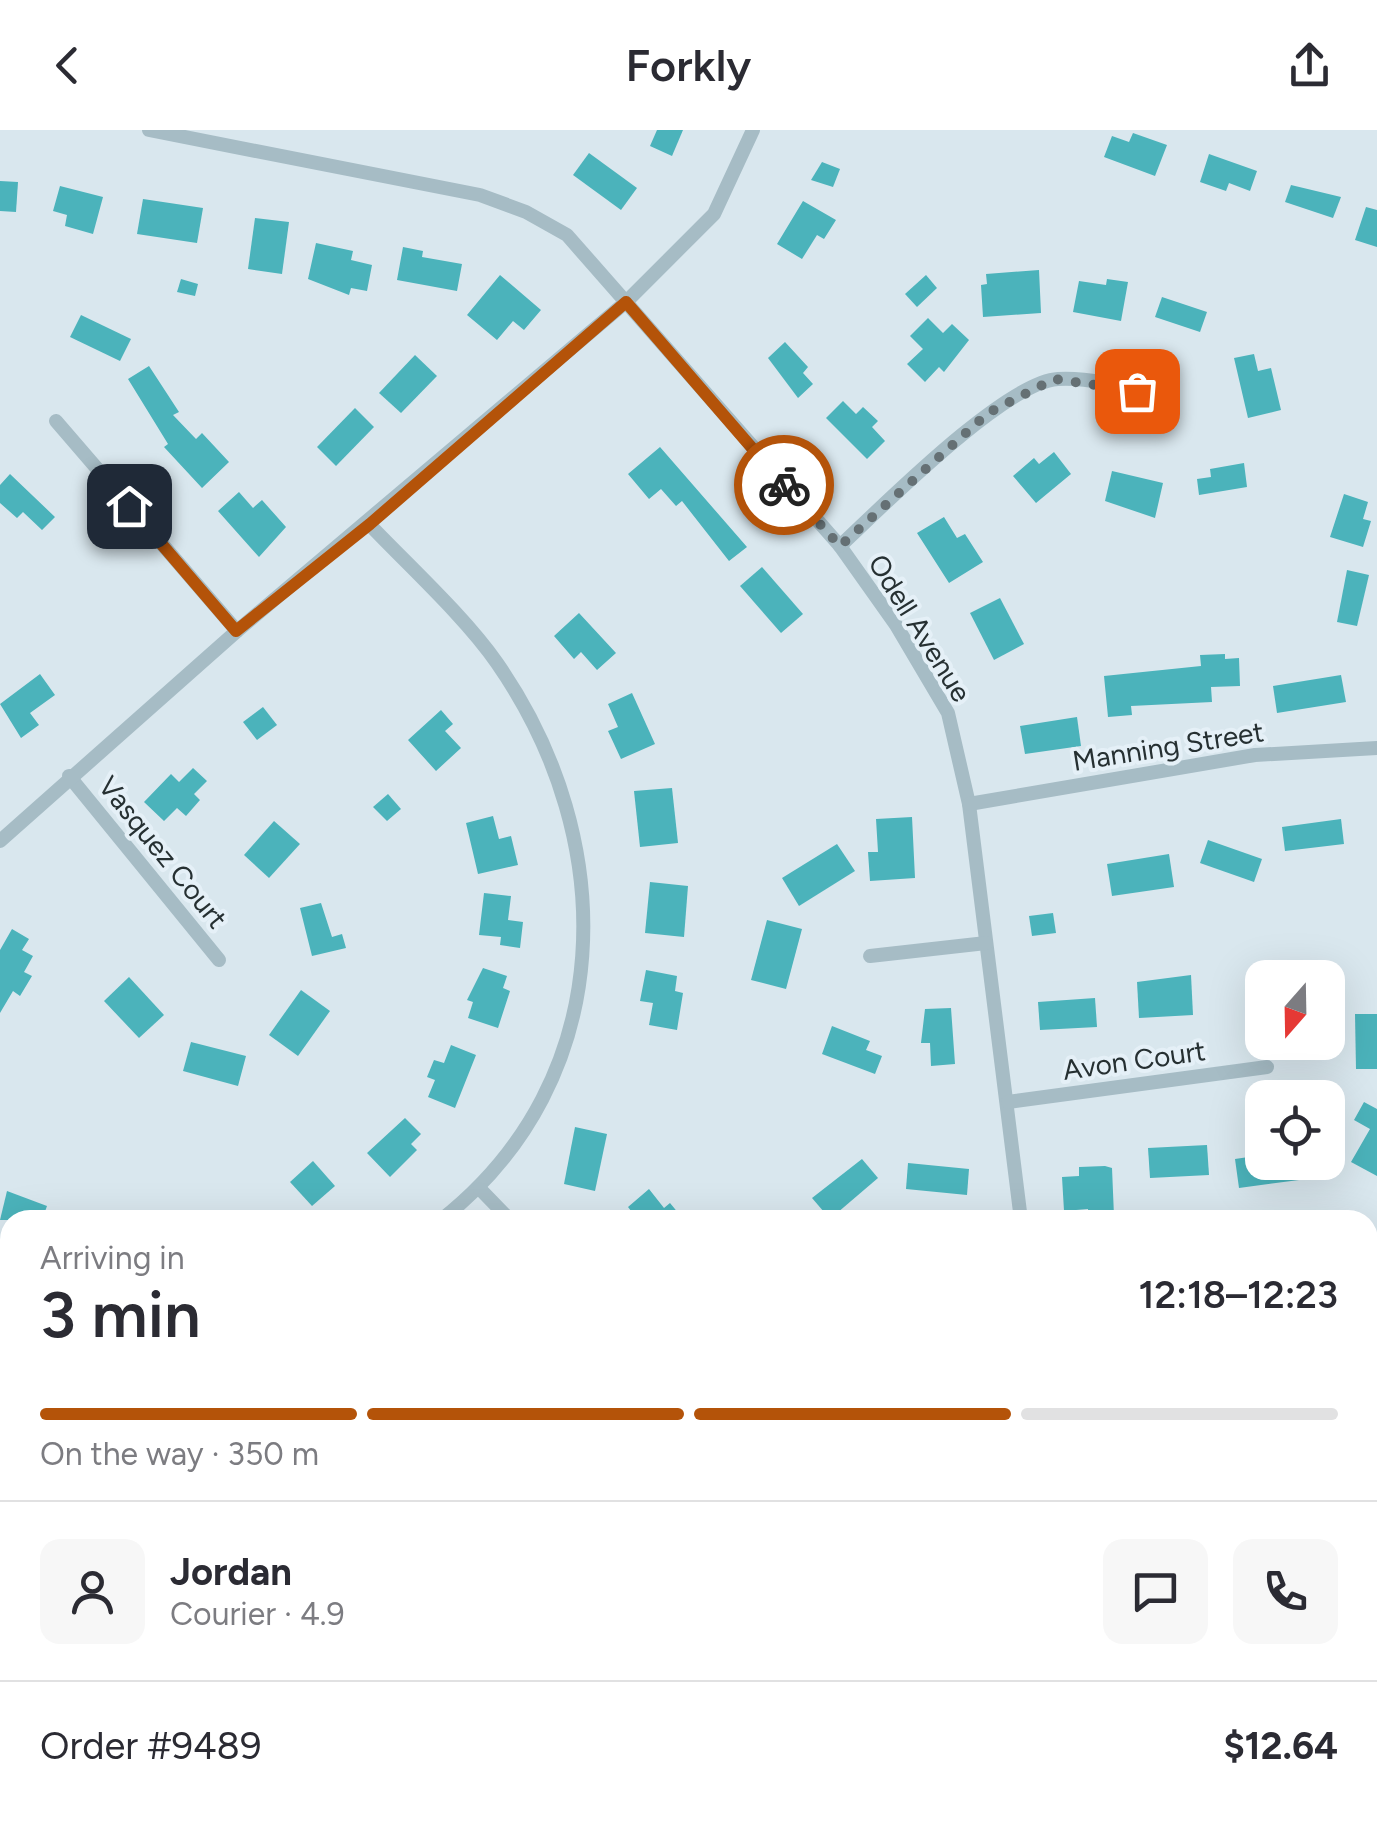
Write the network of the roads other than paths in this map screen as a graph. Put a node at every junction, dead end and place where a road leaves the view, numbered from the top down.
1 (149, 130) edge
2 (754, 130) edge
3 (626, 302) junction
4 (1164, 398) dead end
5 (56, 421) dead end
6 (370, 524) junction
7 (840, 546) junction
8 (236, 631) junction
9 (1377, 748) edge
10 (68, 776) junction
11 (969, 804) junction
12 (0, 840) edge
13 (986, 943) junction
14 (870, 956) dead end
15 (219, 960) dead end
16 (1267, 1067) dead end
17 (1008, 1102) junction
18 (480, 1189) junction
19 (454, 1210) edge
20 (500, 1210) edge
21 (1020, 1210) edge

1 - 3 street, Odell Avenue
2 - 3 street
3 - 6 street
3 - 7 street, Odell Avenue
4 - 7 street
5 - 8 street
6 - 8 street
6 - 18 street
7 - 11 street, Odell Avenue
8 - 10 street
9 - 11 street, Manning Street
10 - 12 street
10 - 15 street, Vasquez Court
11 - 13 street, Odell Avenue
13 - 14 street
13 - 17 street, Odell Avenue
16 - 17 street, Avon Court
17 - 21 street, Odell Avenue
18 - 19 street
18 - 20 street

